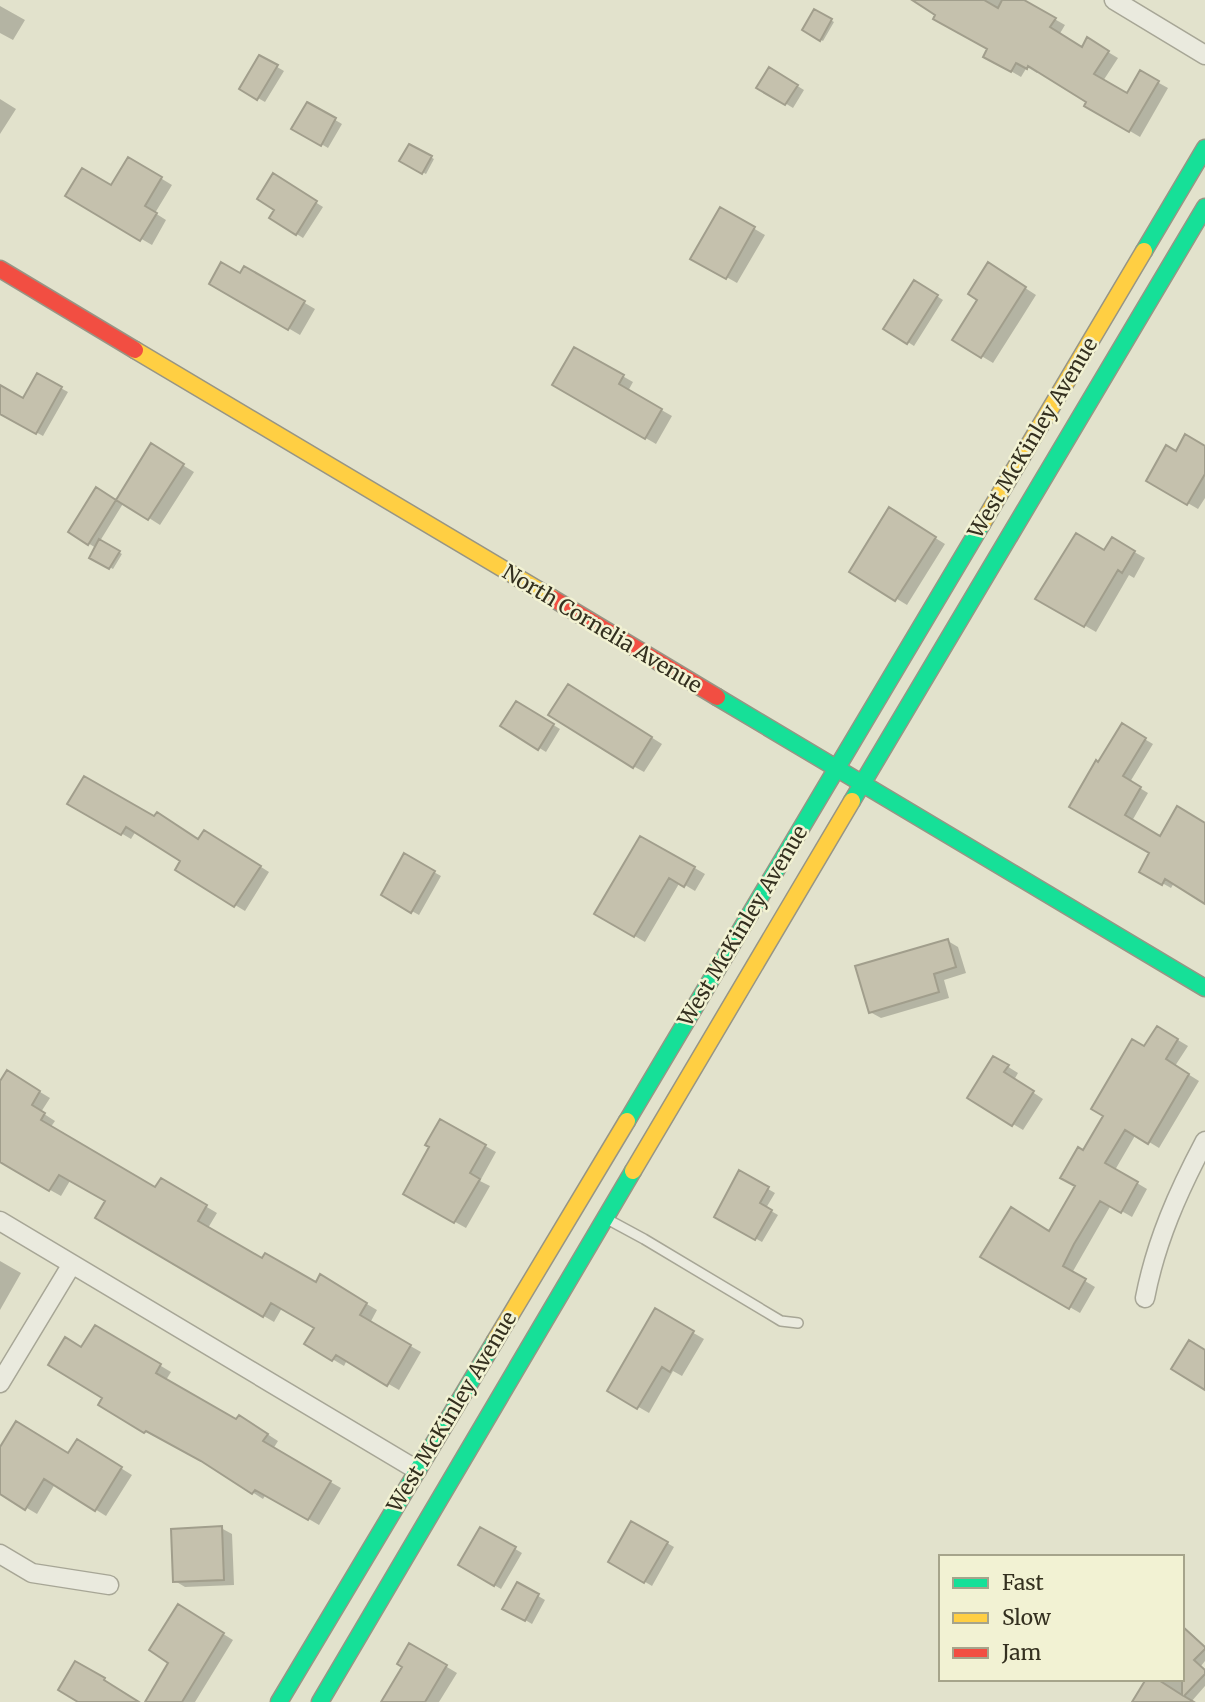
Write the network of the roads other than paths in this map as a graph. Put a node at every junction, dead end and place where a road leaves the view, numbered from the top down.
1 (1114, 0) edge
2 (1205, 55) edge
3 (1205, 148) edge
4 (1205, 207) edge
5 (0, 269) edge
6 (837, 769) junction
7 (862, 783) junction
8 (1205, 988) edge
9 (1205, 1141) edge
10 (605, 1218) junction
11 (0, 1221) edge
12 (72, 1264) junction
13 (1145, 1298) dead end
14 (798, 1323) dead end
15 (0, 1383) edge
16 (417, 1470) junction
17 (0, 1554) edge
18 (108, 1585) dead end
19 (279, 1702) edge
20 (320, 1702) edge

1 - 2 street
3 - 6 main road, West McKinley Avenue
4 - 7 main road, West McKinley Avenue
5 - 6 main road, North Cornelia Avenue
6 - 7 main road, North Cornelia Avenue
6 - 16 main road, West McKinley Avenue
7 - 8 main road, North Cornelia Avenue
7 - 10 main road, West McKinley Avenue
9 - 13 street
10 - 14 lane
10 - 20 main road, West McKinley Avenue
11 - 12 street
12 - 15 street
12 - 16 street
16 - 19 main road, West McKinley Avenue
17 - 18 street

